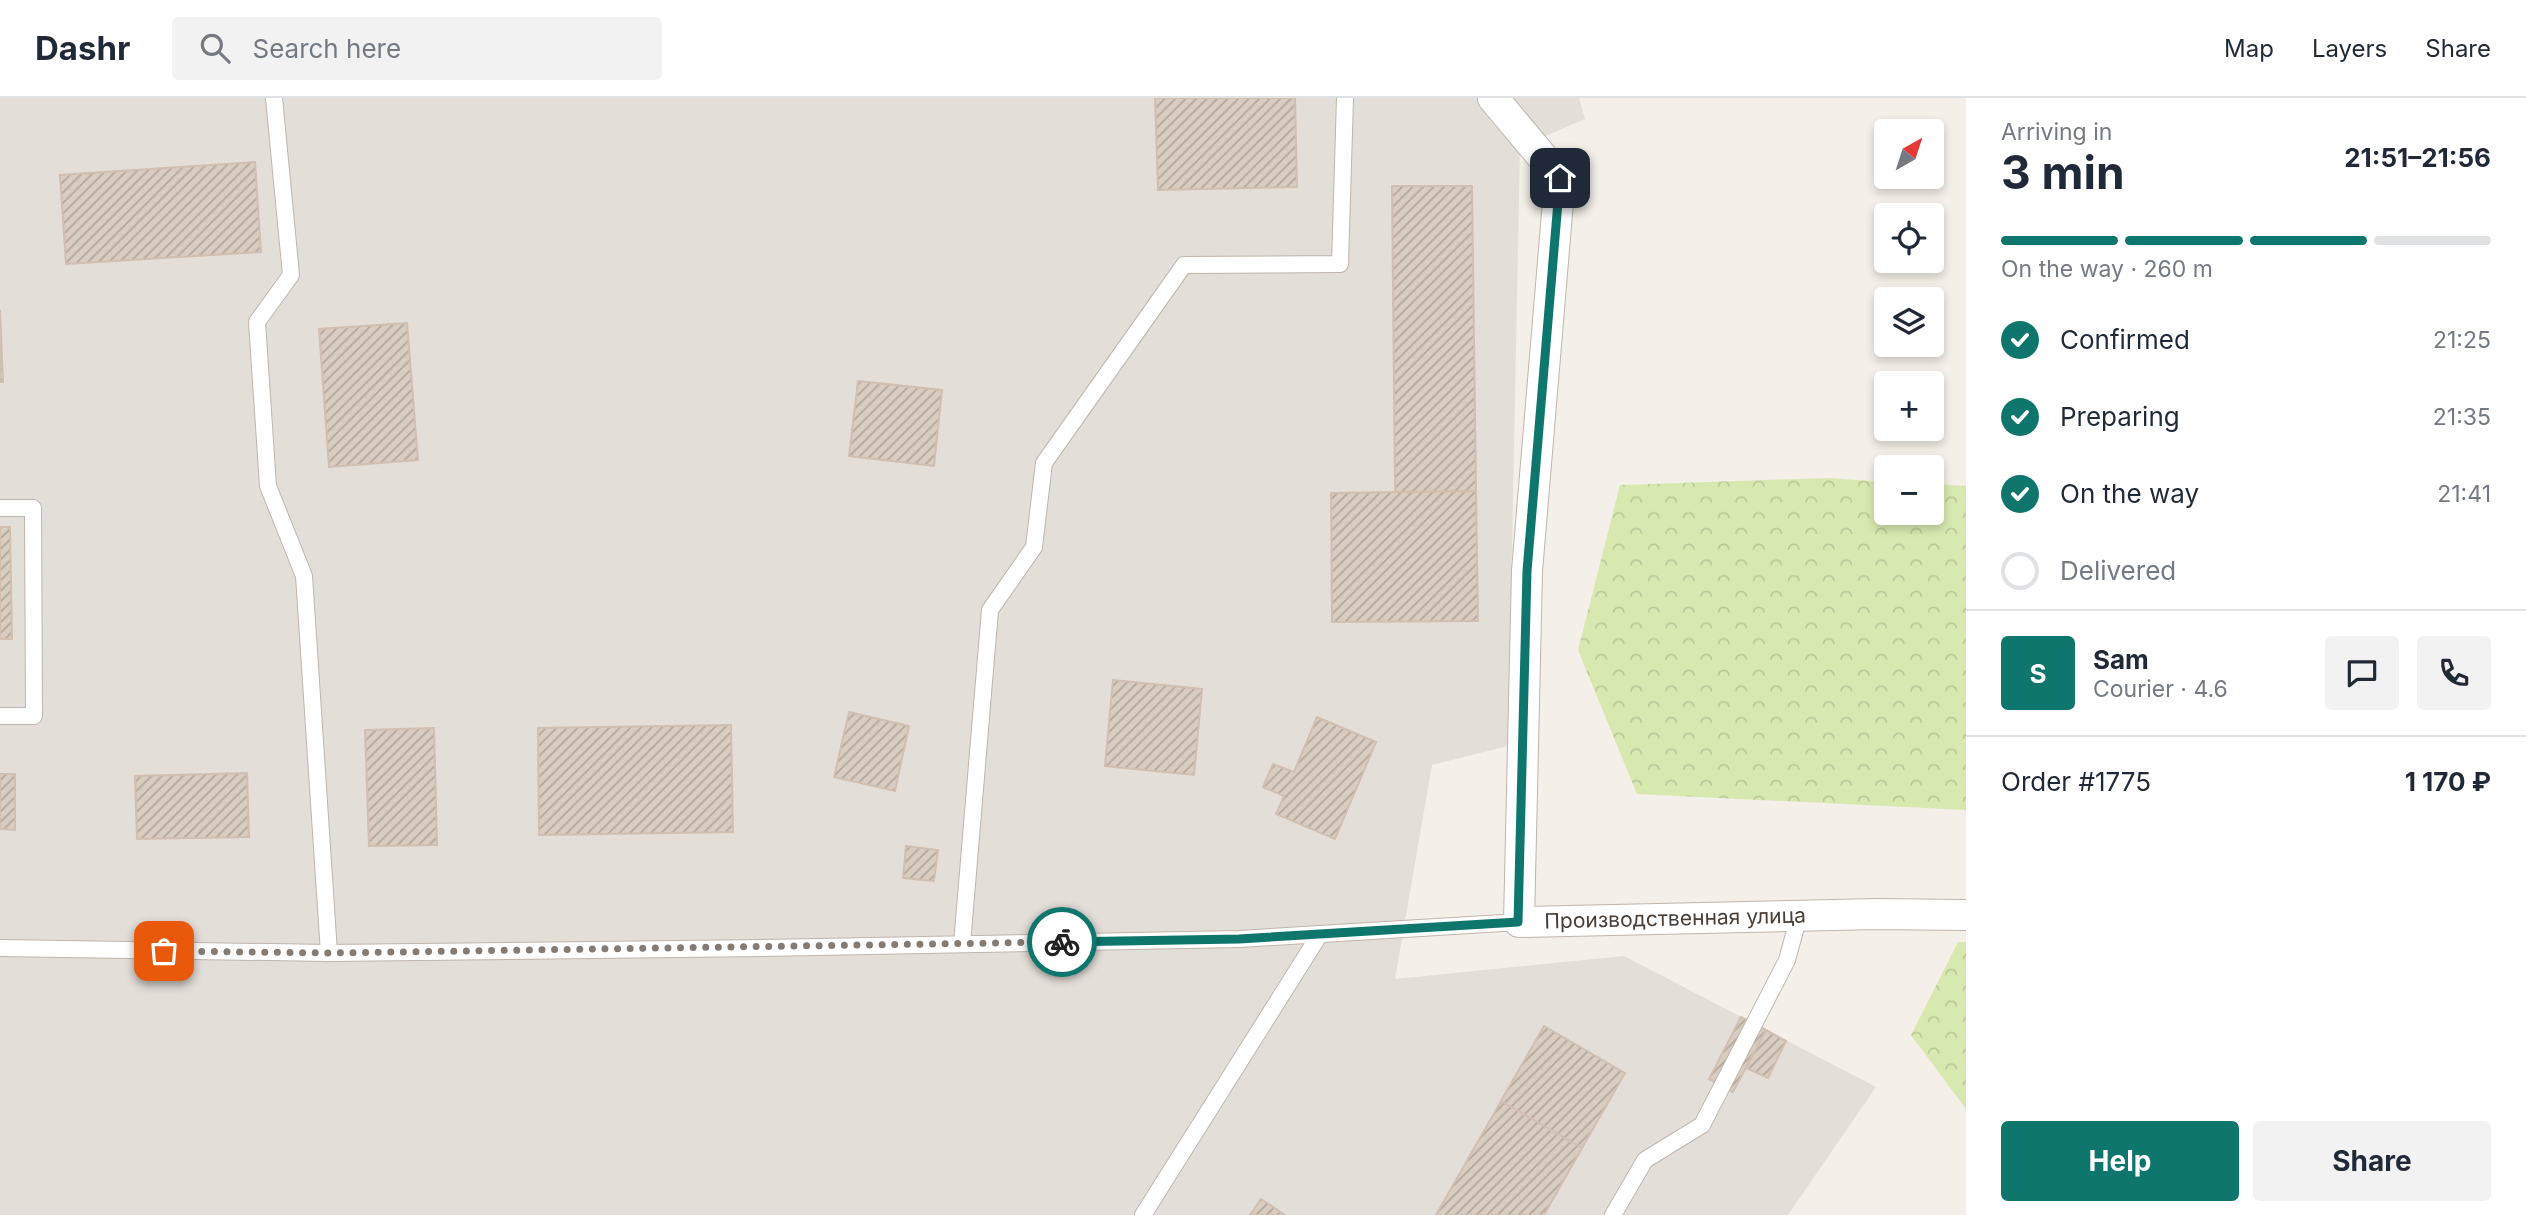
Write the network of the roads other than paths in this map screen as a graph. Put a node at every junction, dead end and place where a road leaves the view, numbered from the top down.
1 (274, 98) edge
2 (1345, 98) edge
3 (1493, 98) edge
4 (0, 508) edge
5 (0, 716) edge
6 (1966, 915) edge
7 (1799, 916) junction
8 (1518, 922) junction
9 (1320, 934) junction
10 (962, 944) junction
11 (0, 948) edge
12 (329, 953) junction
13 (1143, 1215) edge
14 (1613, 1215) edge

1 - 12 lane
2 - 10 lane
3 - 8 street
4 - 5 lane
6 - 7 street, Производственная улица
7 - 8 street, Производственная улица
7 - 14 lane
8 - 9 lane, Производственная улица
9 - 10 lane, Производственная улица
9 - 13 lane
10 - 12 lane, Производственная улица
11 - 12 lane, Производственная улица

